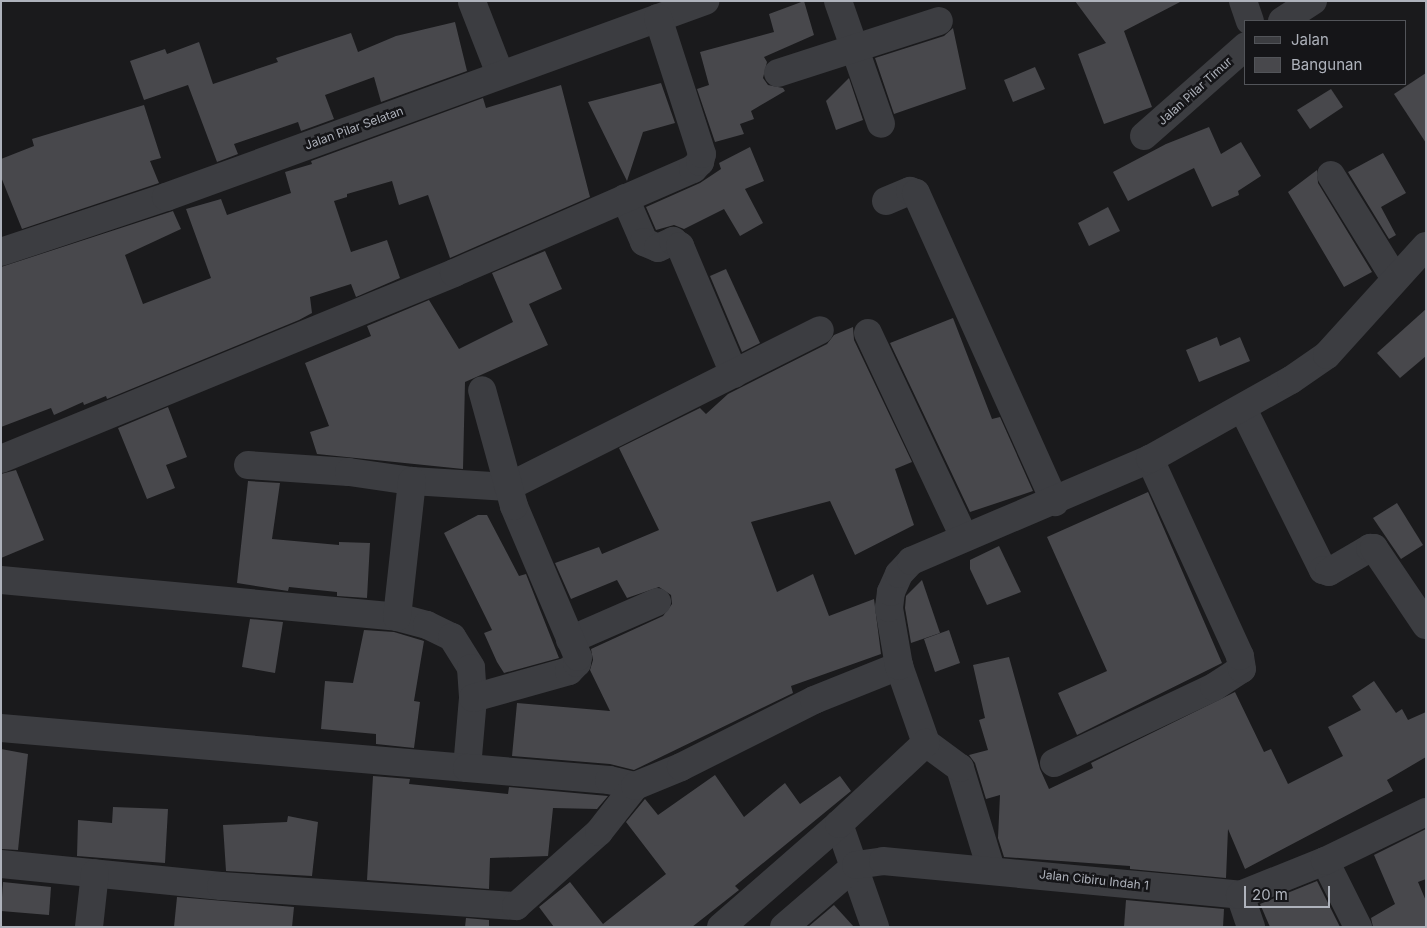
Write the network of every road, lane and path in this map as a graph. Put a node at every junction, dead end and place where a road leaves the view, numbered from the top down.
1 (705, 1) edge
2 (838, 1) edge
3 (1243, 1) edge
4 (1313, 1) edge
5 (472, 2) edge
6 (658, 18) junction
7 (1250, 20) edge
8 (1284, 20) edge
9 (939, 21) dead end
10 (852, 48) junction
11 (1244, 48) edge
12 (778, 73) dead end
13 (500, 74) junction
14 (881, 124) dead end
15 (1144, 136) dead end
16 (1331, 175) dead end
17 (625, 198) junction
18 (886, 201) dead end
19 (1426, 246) edge
20 (1, 252) edge
21 (1394, 277) junction
22 (820, 330) dead end
23 (868, 333) dead end
24 (734, 374) junction
25 (482, 390) dead end
26 (1242, 409) junction
27 (1, 459) edge
28 (1150, 459) junction
29 (248, 465) dead end
30 (412, 482) junction
31 (508, 487) junction
32 (1055, 502) junction
33 (964, 537) junction
34 (1, 580) edge
35 (657, 602) dead end
36 (397, 617) junction
37 (1426, 625) edge
38 (570, 640) junction
39 (899, 666) junction
40 (473, 698) junction
41 (1, 728) edge
42 (926, 743) junction
43 (1054, 763) dead end
44 (467, 768) junction
45 (635, 786) junction
46 (1426, 812) edge
47 (839, 824) junction
48 (1325, 861) junction
49 (1, 864) edge
50 (856, 865) junction
51 (992, 869) junction
52 (95, 873) junction
53 (1240, 895) junction
54 (89, 927) edge
55 (721, 927) edge
56 (784, 927) edge
57 (874, 927) edge
58 (1251, 927) edge
59 (1358, 927) edge

1 - 6 street, Jalan Pilar Selatan
2 - 10 street
3 - 7 street
4 - 8 street
5 - 13 street
6 - 13 street, Jalan Pilar Selatan
6 - 17 street
9 - 10 street
10 - 12 street
10 - 14 street
11 - 15 street, Jalan Pilar Timur
13 - 20 street, Jalan Pilar Selatan
16 - 21 street
17 - 24 street
17 - 27 street
18 - 32 street
19 - 21 street
21 - 26 street
22 - 24 street
23 - 33 street
24 - 31 street
25 - 31 street
26 - 28 street
26 - 37 street
28 - 32 street
28 - 43 street
29 - 30 street
30 - 31 street
30 - 36 street
31 - 38 street
32 - 33 street
33 - 39 street
34 - 36 street
35 - 38 street
36 - 40 street
38 - 40 street
39 - 42 street
39 - 45 street
40 - 44 street
41 - 44 street
42 - 47 street
42 - 51 street
44 - 45 street
45 - 52 street
46 - 48 street, Jalan Cibiru Indah 1
47 - 50 street
47 - 55 street
48 - 53 street, Jalan Cibiru Indah 1
48 - 59 street
49 - 52 street
50 - 51 street, Jalan Cibiru Indah 1
50 - 56 street
50 - 57 street
51 - 53 street, Jalan Cibiru Indah 1
52 - 54 street
53 - 58 street

